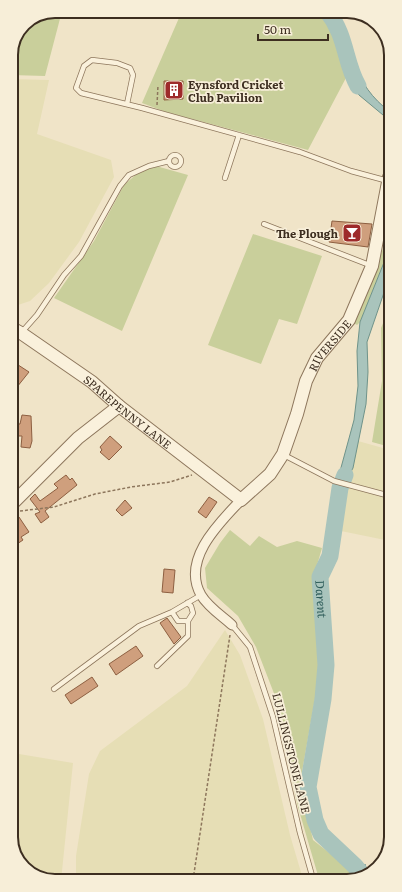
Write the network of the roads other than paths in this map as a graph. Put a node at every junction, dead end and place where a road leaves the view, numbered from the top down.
1 (127, 104) junction
2 (238, 135) junction
3 (169, 161) dead end
4 (225, 178) dead end
5 (384, 178) edge
6 (384, 201) edge
7 (264, 224) dead end
8 (372, 266) junction
9 (18, 329) edge
10 (18, 331) edge
11 (119, 406) junction
12 (283, 454) junction
13 (384, 494) edge
14 (241, 500) junction
15 (18, 502) edge
16 (201, 594) junction
17 (187, 603) junction
18 (172, 612) junction
19 (188, 621) junction
20 (232, 625) joint
21 (157, 666) dead end
22 (54, 688) dead end
23 (311, 874) edge

1 - 1 lane
1 - 2 lane
2 - 4 lane
2 - 5 lane
3 - 9 lane
6 - 8 street, RIVERSIDE
7 - 8 lane
8 - 12 street, RIVERSIDE
10 - 11 street, SPAREPENNY LANE
11 - 14 street, SPAREPENNY LANE
11 - 15 street
12 - 13 lane
12 - 14 street, RIVERSIDE
14 - 16 street, LULLINGSTONE LANE
16 - 17 lane
16 - 20 street, LULLINGSTONE LANE
17 - 18 lane
17 - 19 lane
18 - 19 lane
18 - 22 lane
19 - 21 lane
20 - 23 lane, LULLINGSTONE LANE

